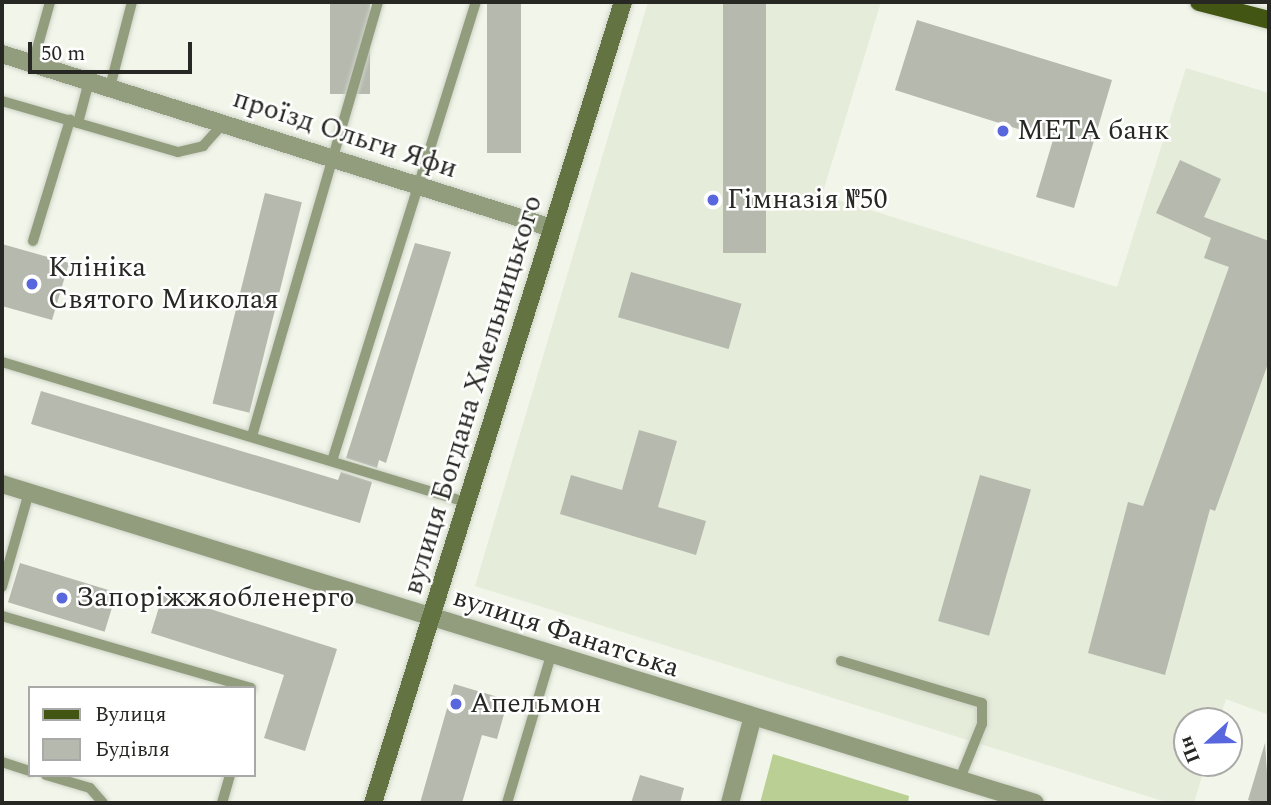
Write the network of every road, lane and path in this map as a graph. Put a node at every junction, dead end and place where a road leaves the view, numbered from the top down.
1 (50, 2) edge
2 (132, 2) edge
3 (378, 2) edge
4 (476, 2) edge
5 (623, 2) edge
6 (1199, 2) edge
7 (1269, 20) edge
8 (2, 54) edge
9 (33, 64) junction
10 (89, 81) junction
11 (110, 87) junction
12 (2, 101) edge
13 (74, 121) junction
14 (224, 123) junction
15 (332, 158) junction
16 (418, 183) junction
17 (552, 228) junction
18 (33, 241) dead end
19 (2, 362) edge
20 (252, 436) junction
21 (332, 461) junction
22 (2, 484) edge
23 (29, 492) junction
24 (469, 503) junction
25 (2, 587) edge
26 (2, 616) edge
27 (431, 618) junction
28 (551, 654) junction
29 (841, 661) dead end
30 (244, 686) edge
31 (752, 720) junction
32 (2, 762) edge
33 (28, 770) edge
34 (53, 777) edge
35 (229, 777) edge
36 (959, 781) junction
37 (103, 803) edge
38 (222, 803) edge
39 (373, 803) edge
40 (507, 803) edge
41 (730, 803) edge
42 (1035, 803) edge

1 - 9 lane
2 - 11 lane
3 - 15 lane
4 - 16 lane
5 - 17 main road, вулиця Богдана Хмельницького
6 - 7 main road
8 - 9 street, проїзд Ольги Яфи
9 - 10 street, проїзд Ольги Яфи
10 - 11 street, проїзд Ольги Яфи
10 - 13 lane
11 - 14 street, проїзд Ольги Яфи
12 - 13 lane
13 - 14 lane
13 - 18 lane
14 - 15 street, проїзд Ольги Яфи
15 - 16 street, проїзд Ольги Яфи
15 - 20 lane
16 - 17 street, проїзд Ольги Яфи
16 - 21 lane
17 - 24 main road, вулиця Богдана Хмельницького
19 - 20 lane
20 - 21 lane
21 - 24 lane
22 - 23 street, вулиця Фанатська
23 - 25 lane
23 - 27 street, вулиця Фанатська
24 - 27 main road, вулиця Богдана Хмельницького
26 - 30 lane
27 - 28 street, вулиця Фанатська
27 - 39 main road, вулиця Богдана Хмельницького
28 - 31 street, вулиця Фанатська
28 - 40 lane
29 - 36 lane
31 - 36 street, вулиця Фанатська
31 - 41 street
32 - 33 lane
34 - 37 lane
35 - 38 lane
36 - 42 street, вулиця Фанатська

